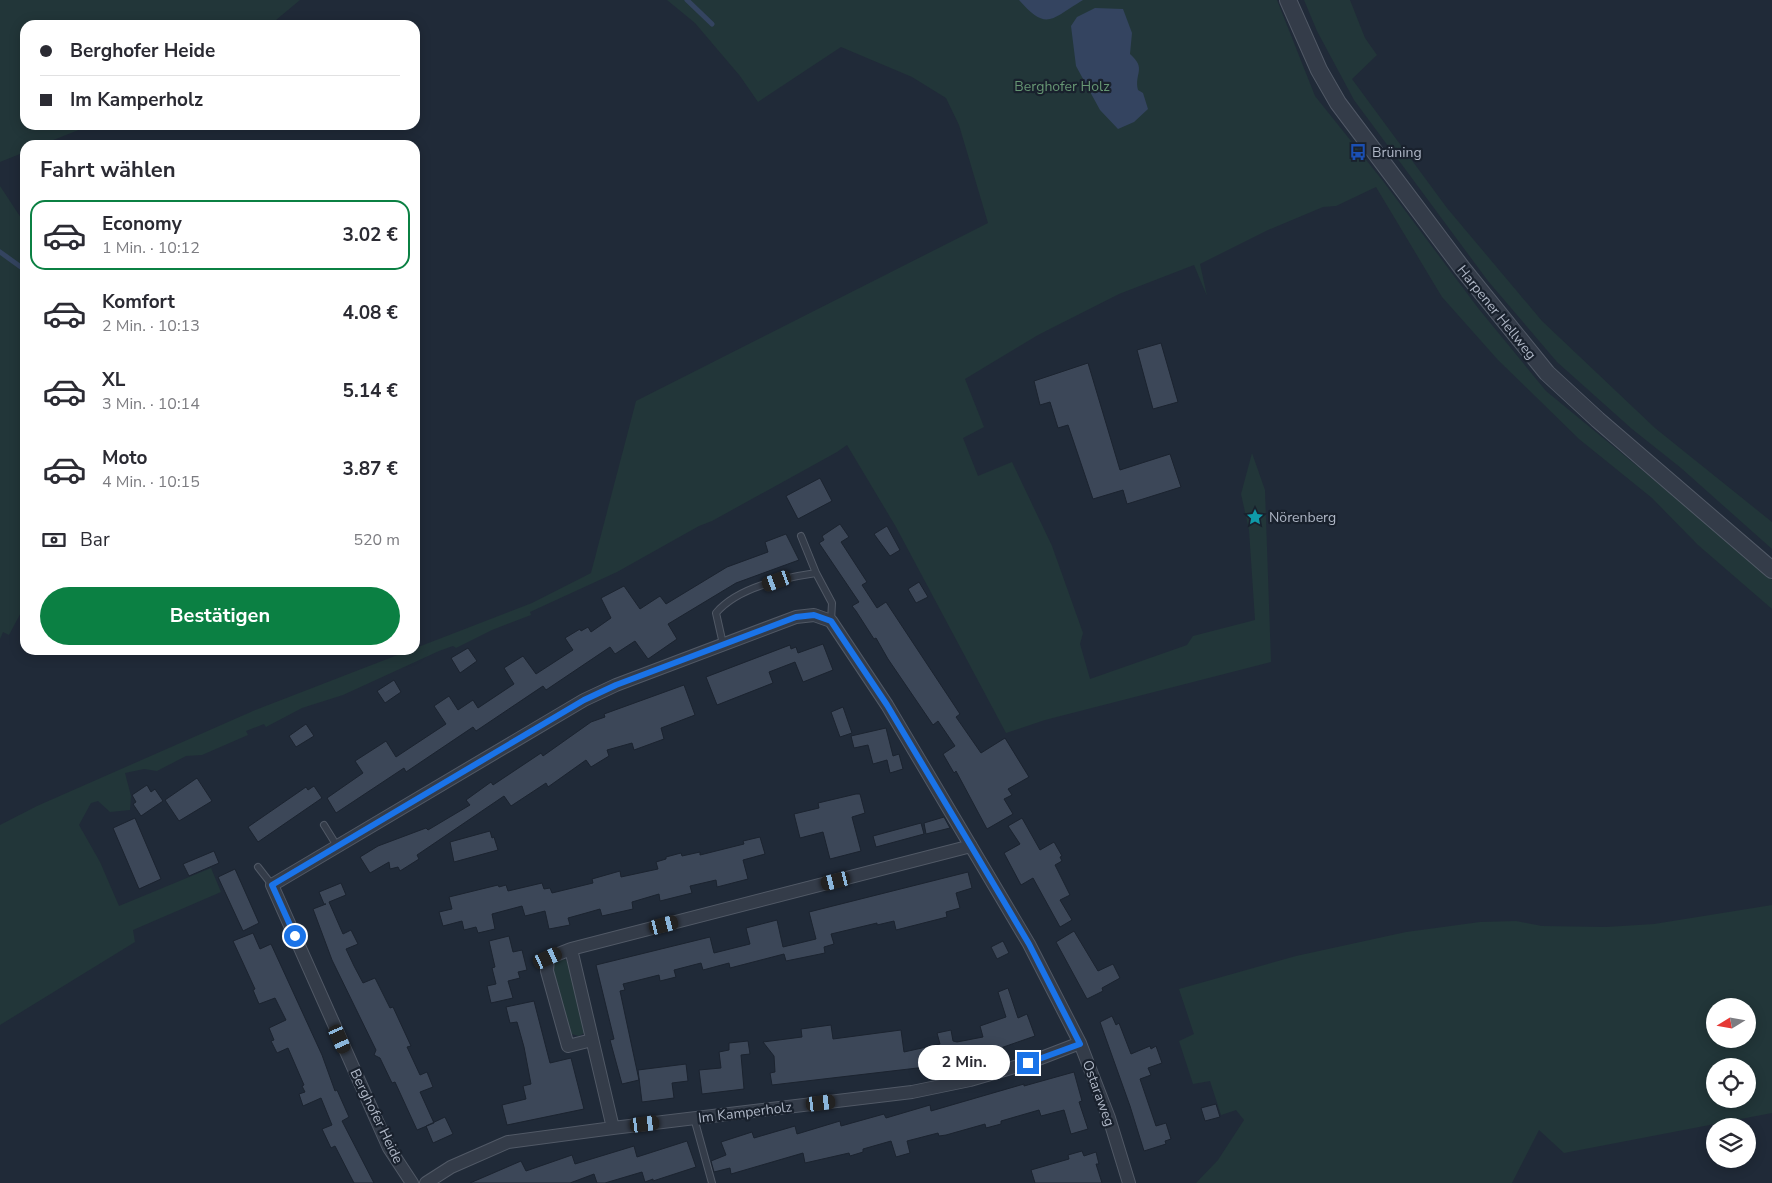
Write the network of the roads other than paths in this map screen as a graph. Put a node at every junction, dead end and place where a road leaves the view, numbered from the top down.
1 (1288, 0) edge
2 (801, 536) dead end
3 (1772, 570) edge
4 (816, 572) junction
5 (831, 621) junction
6 (722, 644) junction
7 (324, 825) dead end
8 (337, 846) junction
9 (971, 846) junction
10 (258, 867) dead end
11 (272, 885) junction
12 (571, 949) junction
13 (592, 1040) junction
14 (1080, 1044) junction
15 (694, 1118) junction
16 (612, 1128) junction
17 (412, 1183) edge
18 (426, 1183) edge
19 (712, 1183) edge
20 (1129, 1183) edge

1 - 3 street, Harpener Hellweg
2 - 4 lane
4 - 5 lane
4 - 6 lane
5 - 6 street
5 - 9 street, Ostaraweg
6 - 8 street
7 - 8 lane
8 - 11 street
9 - 12 street
9 - 14 street, Ostaraweg
10 - 11 lane
11 - 17 street, Berghofer Heide
12 - 13 street
12 - 13 street
13 - 16 street
14 - 15 street, Im Kamperholz
14 - 20 street, Ostaraweg
15 - 16 street, Im Kamperholz
15 - 19 lane
16 - 18 street

